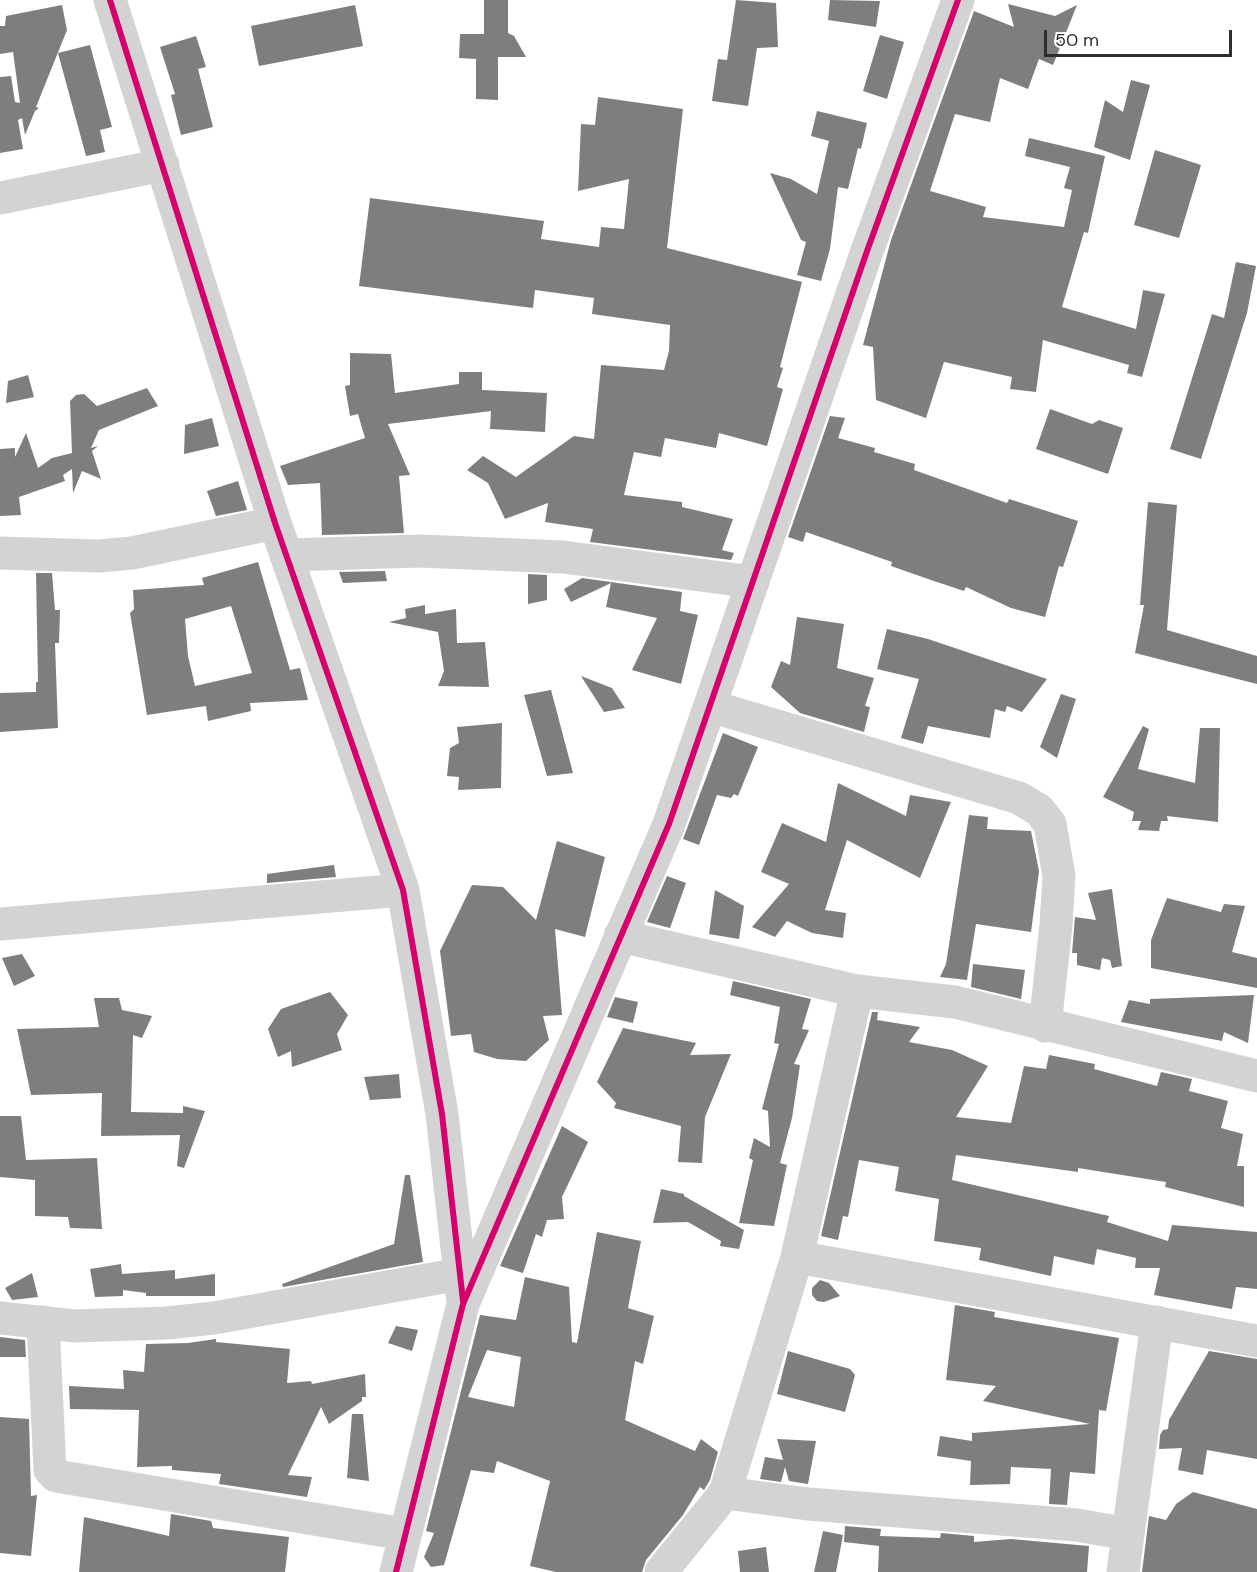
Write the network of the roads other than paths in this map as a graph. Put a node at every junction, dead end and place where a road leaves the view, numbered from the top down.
1 (110, 0) edge
2 (958, 0) edge
3 (163, 165) junction
4 (0, 198) edge
5 (275, 523) junction
6 (0, 553) edge
7 (286, 555) junction
8 (753, 582) junction
9 (710, 706) junction
10 (404, 890) junction
11 (0, 924) edge
12 (620, 936) junction
13 (857, 991) junction
14 (1045, 1026) junction
15 (1257, 1076) edge
16 (797, 1257) junction
17 (462, 1289) junction
18 (0, 1318) edge
19 (1156, 1322) junction
20 (43, 1323) junction
21 (1257, 1341) edge
22 (725, 1493) junction
23 (404, 1534) junction
24 (1128, 1534) junction
25 (396, 1572) edge
26 (662, 1572) edge
27 (1123, 1572) edge

1 - 3 street
2 - 8 street
3 - 4 street
3 - 5 street
5 - 6 street
5 - 7 street
7 - 8 street
7 - 10 street
8 - 9 street
9 - 12 street
9 - 14 street
10 - 11 street
10 - 17 street
12 - 13 street
12 - 17 street
13 - 14 street
13 - 16 street
14 - 15 street
16 - 19 street
16 - 22 street
17 - 20 street
17 - 23 street
18 - 20 street
19 - 21 street
19 - 24 street
20 - 23 street
22 - 24 street
22 - 26 street
23 - 25 street
24 - 27 street

